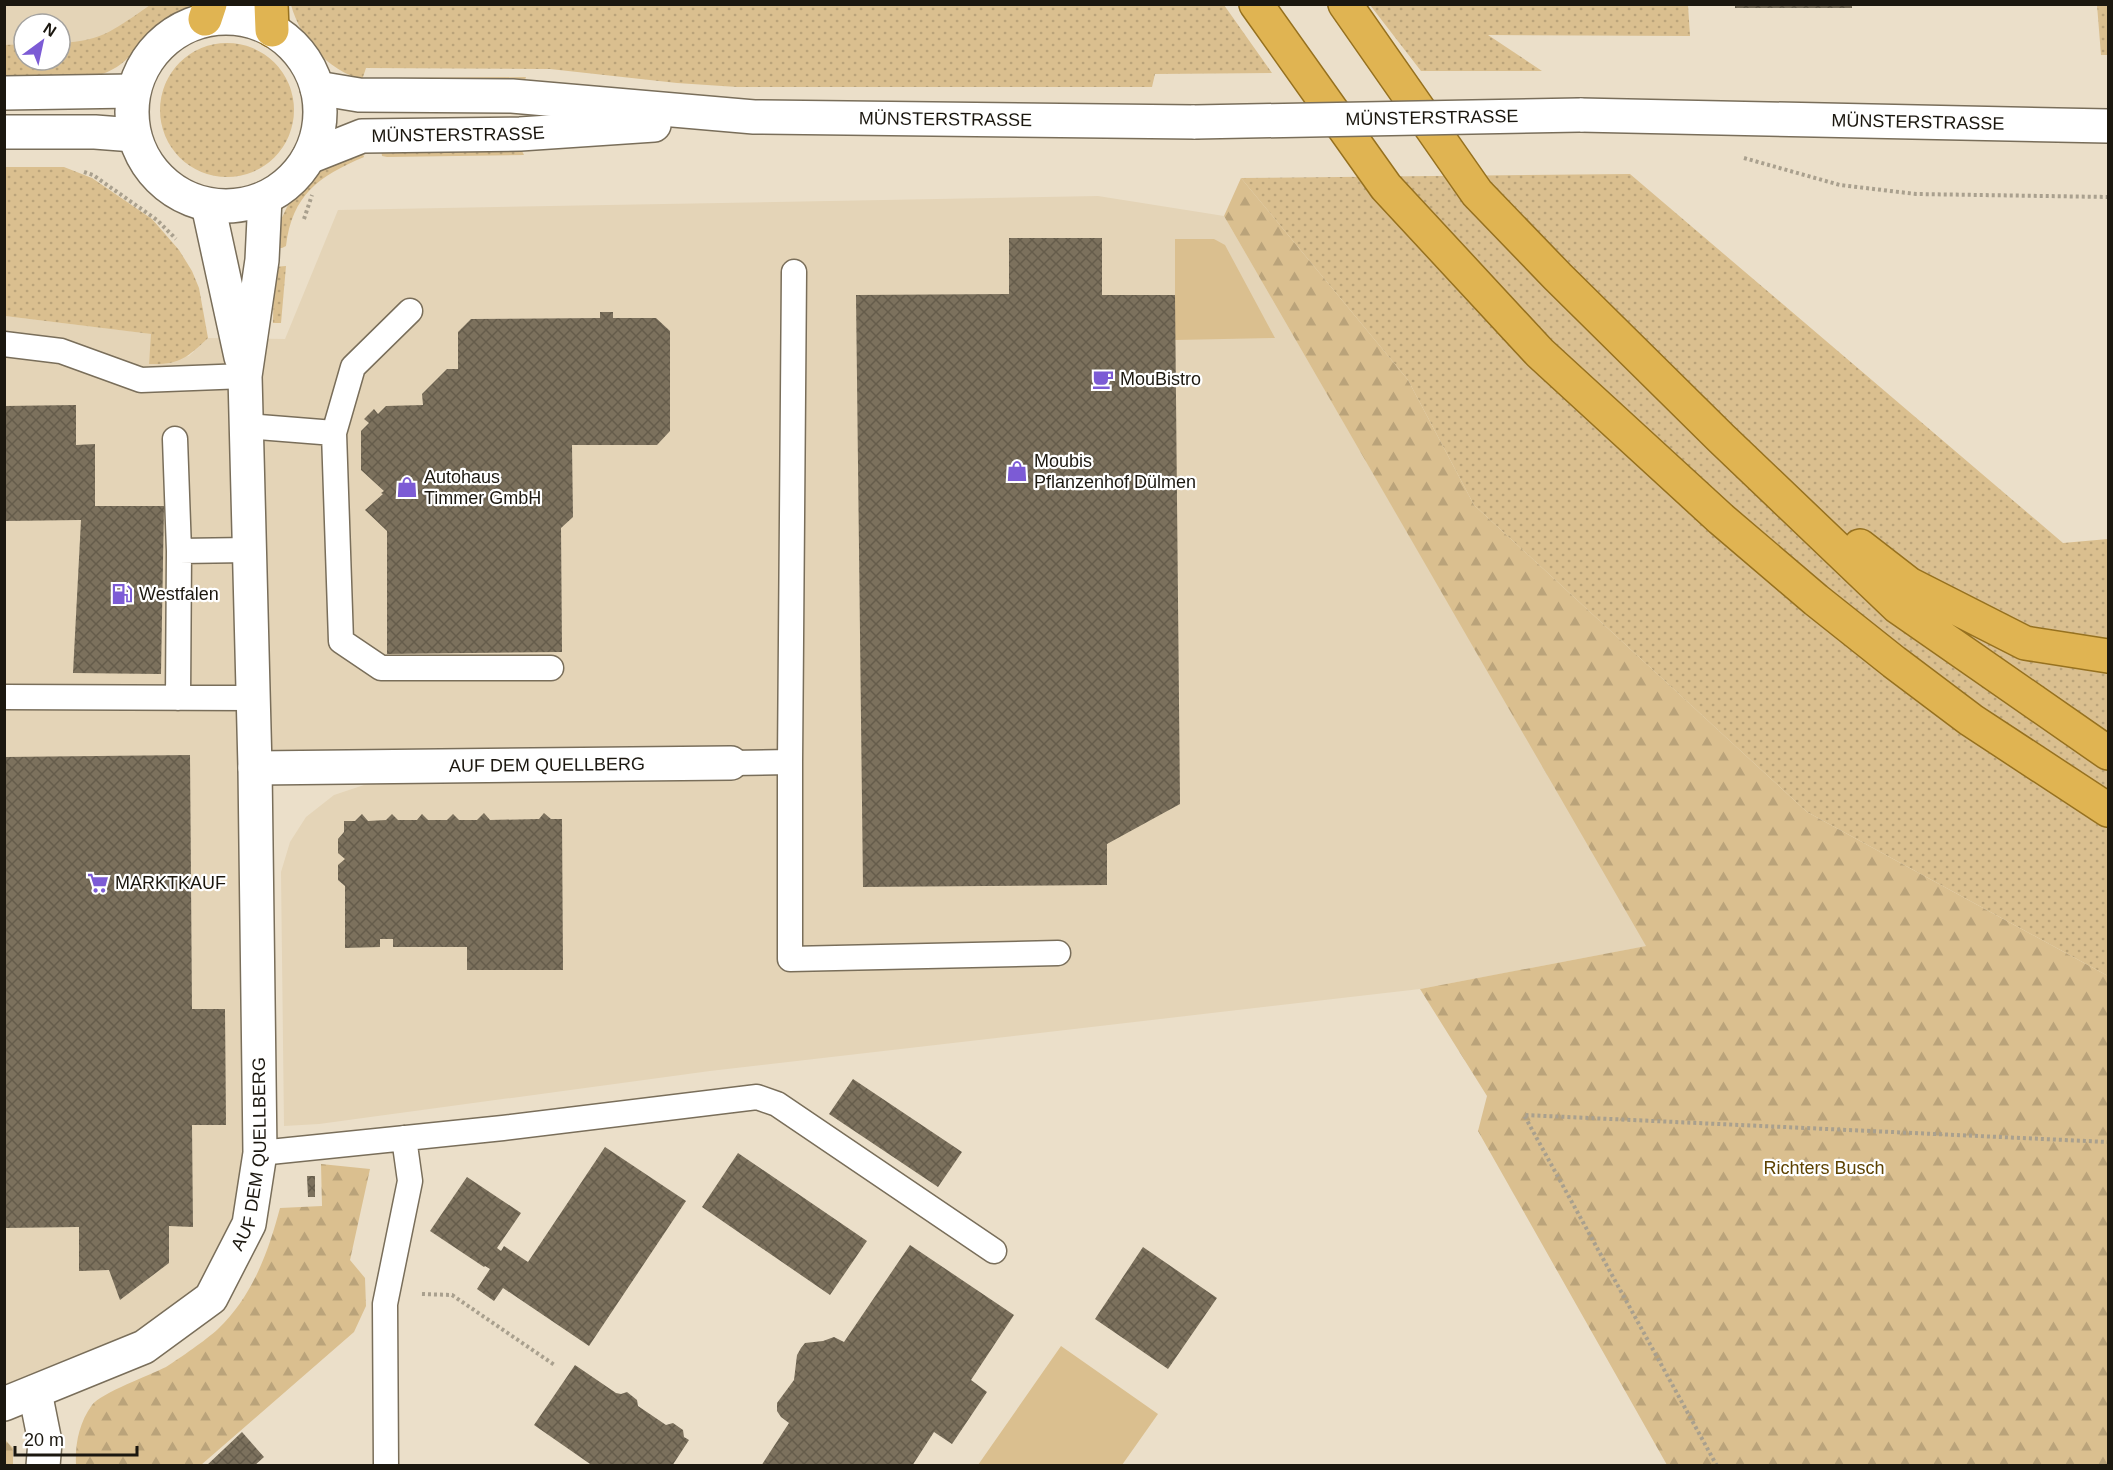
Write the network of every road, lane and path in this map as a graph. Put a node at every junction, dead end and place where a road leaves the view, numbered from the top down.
1 (1256, 4) edge
2 (1344, 4) edge
3 (208, 12) edge
4 (272, 17) edge
5 (317, 88) junction
6 (133, 91) junction
7 (4, 93) edge
8 (754, 117) junction
9 (2109, 126) edge
10 (4, 132) edge
11 (134, 135) junction
12 (309, 157) junction
13 (1739, 157) dead end
14 (82, 171) dead end
15 (320, 189) dead end
16 (2109, 197) edge
17 (265, 198) junction
18 (208, 205) junction
19 (301, 226) dead end
20 (220, 260) junction
21 (794, 272) dead end
22 (410, 311) dead end
23 (4, 344) edge
24 (245, 376) junction
25 (246, 426) junction
26 (334, 433) junction
27 (1721, 438) junction
28 (175, 439) dead end
29 (249, 550) junction
30 (179, 551) junction
31 (2109, 656) edge
32 (551, 668) dead end
33 (4, 697) edge
34 (178, 698) junction
35 (252, 698) junction
36 (2109, 753) edge
37 (790, 762) junction
38 (731, 763) joint
39 (255, 768) junction
40 (2109, 810) edge
41 (1058, 953) dead end
42 (404, 1138) junction
43 (2109, 1142) edge
44 (260, 1153) junction
45 (994, 1251) dead end
46 (388, 1293) junction
47 (556, 1366) dead end
48 (35, 1392) junction
49 (4, 1404) edge
50 (43, 1466) edge
51 (386, 1466) edge
52 (1716, 1466) edge

1 - 40 highway
2 - 27 highway
3 - 4 main road
3 - 6 main road
4 - 5 main road
5 - 8 main road, MÜNSTERSTRASSE
5 - 12 main road
6 - 7 main road
6 - 11 main road
8 - 9 main road, MÜNSTERSTRASSE, bridge
8 - 12 main road, MÜNSTERSTRASSE
10 - 11 main road
11 - 18 main road
12 - 17 main road
13 - 16 path
14 - 20 path
15 - 19 path
17 - 18 main road
17 - 24 main road, AUF DEM QUELLBERG
18 - 20 main road, AUF DEM QUELLBERG
20 - 24 main road, AUF DEM QUELLBERG
21 - 37 lane
22 - 26 lane
23 - 24 lane
24 - 25 main road, AUF DEM QUELLBERG
25 - 26 lane
25 - 29 main road, AUF DEM QUELLBERG
26 - 32 lane
27 - 31 highway
27 - 36 highway
28 - 30 lane
29 - 30 lane
29 - 35 main road, AUF DEM QUELLBERG
30 - 34 lane
33 - 34 lane
34 - 35 lane
35 - 39 main road, AUF DEM QUELLBERG
37 - 38 lane
37 - 41 lane
38 - 39 main road, AUF DEM QUELLBERG
39 - 44 main road, AUF DEM QUELLBERG
42 - 44 lane
42 - 45 lane
42 - 46 lane
43 - 52 path
44 - 48 main road, AUF DEM QUELLBERG
46 - 47 path
46 - 51 lane
48 - 49 main road, AUF DEM QUELLBERG
48 - 50 main road

